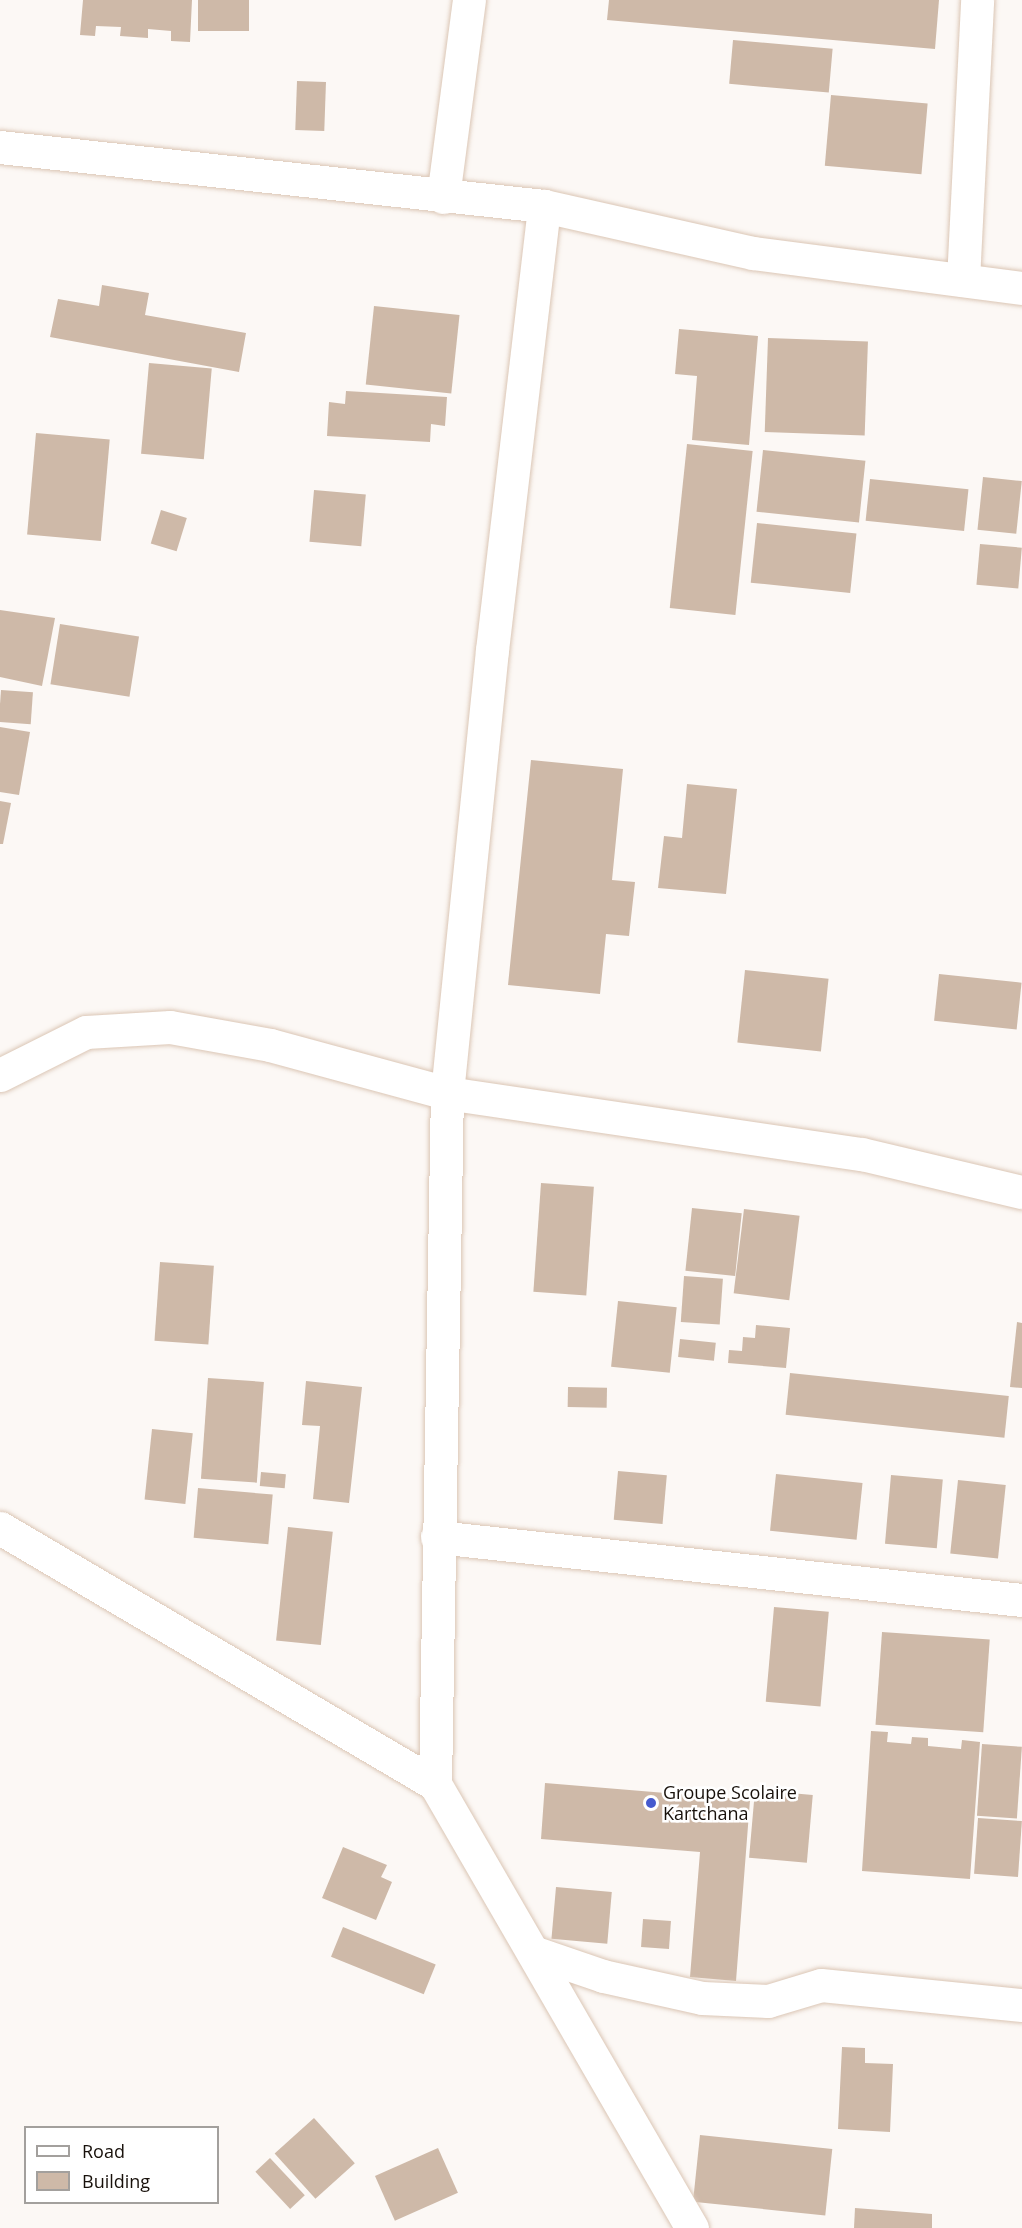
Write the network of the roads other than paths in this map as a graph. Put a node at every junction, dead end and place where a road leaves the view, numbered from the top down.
1 (469, 0) edge
2 (977, 0) edge
3 (0, 147) edge
4 (443, 197) junction
5 (544, 206) junction
6 (963, 280) junction
7 (1022, 288) edge
8 (0, 1075) edge
9 (447, 1093) junction
10 (1022, 1192) edge
11 (0, 1528) edge
12 (437, 1537) junction
13 (1022, 1600) edge
14 (435, 1784) junction
15 (536, 1953) junction
16 (1022, 2005) edge
17 (692, 2228) edge

1 - 4 street
2 - 6 street
3 - 4 street
4 - 5 street
5 - 6 street
5 - 9 street
6 - 7 street
8 - 9 street
9 - 10 street
9 - 12 street
11 - 14 street
12 - 13 street
12 - 14 street
14 - 15 street
15 - 16 street
15 - 17 street

